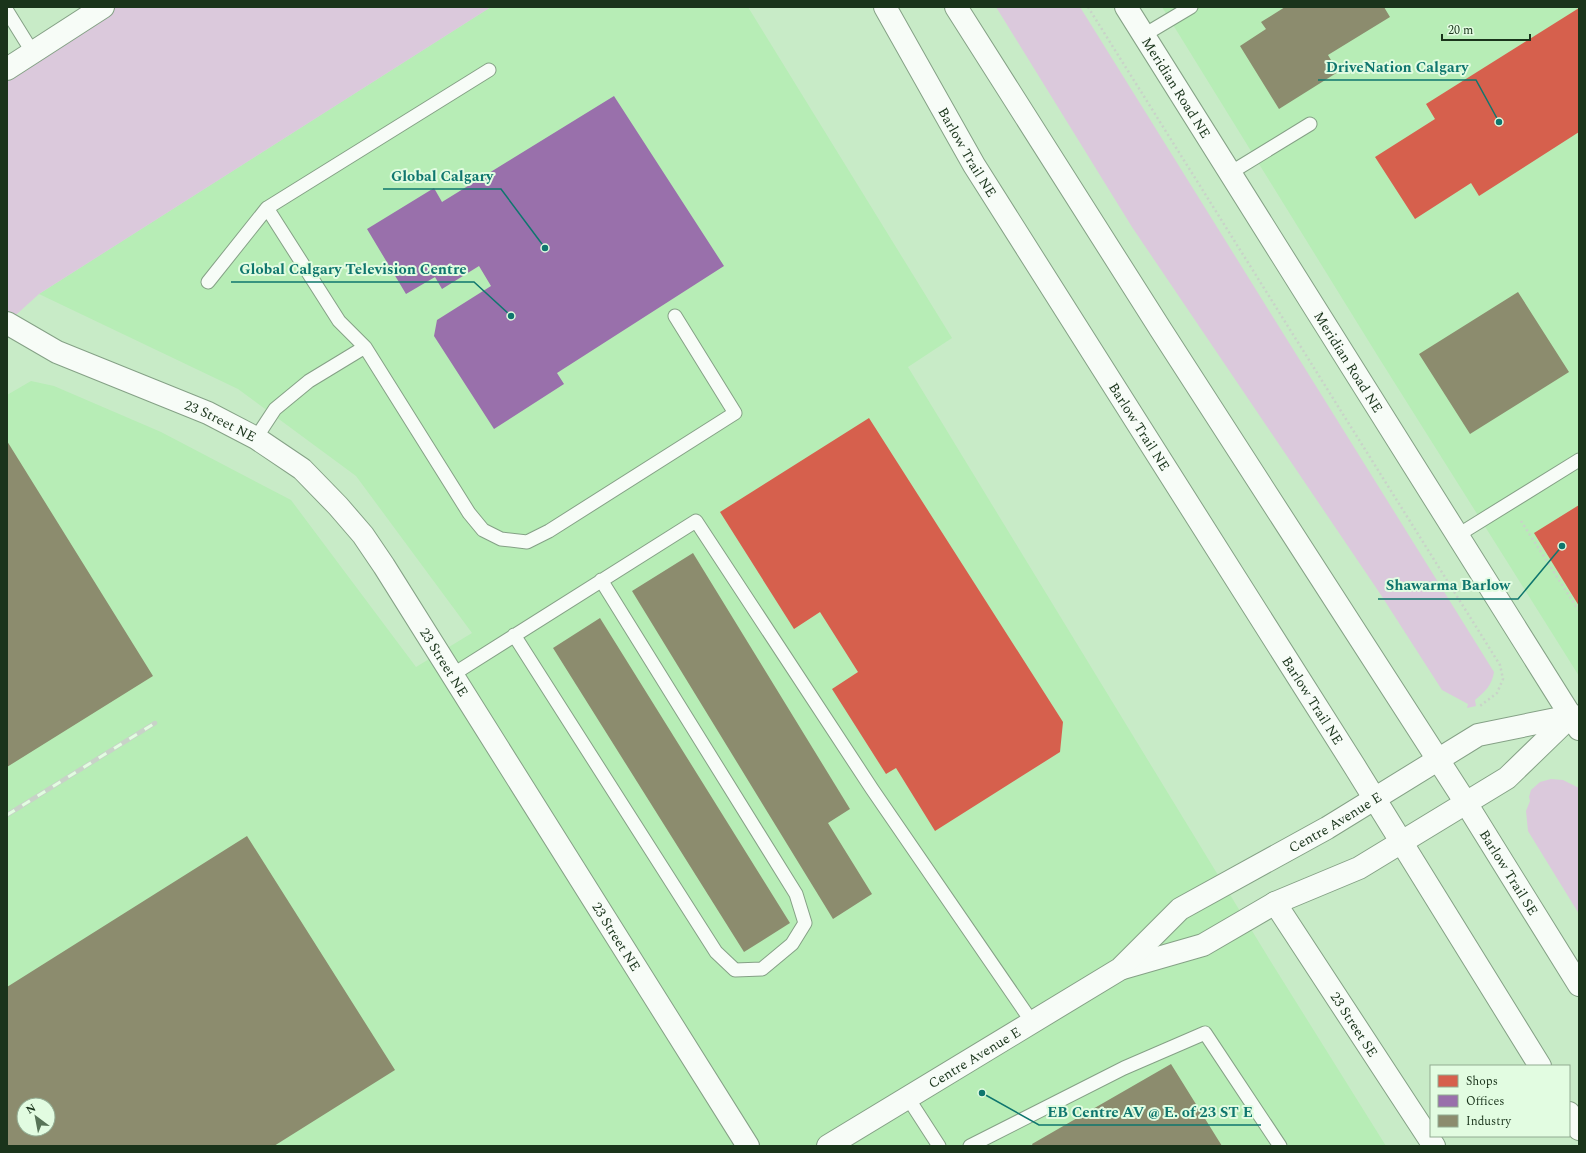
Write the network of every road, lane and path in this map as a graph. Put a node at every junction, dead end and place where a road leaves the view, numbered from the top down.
1 (103, 7) edge
2 (885, 7) edge
3 (956, 7) edge
4 (1088, 7) edge
5 (1126, 7) edge
6 (1191, 7) edge
7 (7, 11) edge
8 (1144, 35) junction
9 (33, 52) junction
10 (7, 69) edge
11 (489, 70) dead end
12 (1310, 124) dead end
13 (1230, 173) junction
14 (267, 208) junction
15 (208, 282) dead end
16 (675, 316) dead end
17 (7, 323) edge
18 (365, 347) junction
19 (256, 438) junction
20 (1579, 460) edge
21 (1458, 535) junction
22 (1530, 536) dead end
23 (1547, 554) dead end
24 (1544, 556) junction
25 (601, 580) junction
26 (1579, 611) edge
27 (514, 635) junction
28 (452, 675) junction
29 (1479, 707) dead end
30 (1576, 719) edge
31 (1438, 760) junction
32 (1375, 799) junction
33 (1466, 803) junction
34 (1401, 843) junction
35 (1275, 903) junction
36 (1120, 969) junction
37 (1579, 985) edge
38 (1032, 1022) junction
39 (1539, 1065) edge
40 (908, 1098) junction
41 (1570, 1115) edge
42 (1579, 1130) edge
43 (837, 1144) edge
44 (748, 1146) edge
45 (939, 1146) edge
46 (970, 1146) edge
47 (1280, 1146) edge
48 (1434, 1146) edge

1 - 9 street
2 - 32 street, Barlow Trail NE
3 - 31 street
4 - 29 path
5 - 8 street, Meridian Road NE
6 - 8 lane
7 - 9 lane
8 - 13 street, Meridian Road NE
9 - 10 street
11 - 14 lane
12 - 13 lane
13 - 21 street, Meridian Road NE
14 - 15 lane
14 - 18 lane
16 - 18 lane
17 - 19 street, 23 Street NE
18 - 19 lane
19 - 28 street, 23 Street NE
20 - 21 lane
21 - 30 street, Meridian Road NE
22 - 24 path
23 - 24 path
24 - 26 path
25 - 27 lane
25 - 27 lane
25 - 38 lane
27 - 28 lane
28 - 44 street, 23 Street NE
30 - 31 street, Centre Avenue E
30 - 33 street, Centre Avenue E
31 - 32 street, Centre Avenue E
31 - 33 street, Barlow Trail SE
32 - 34 street, Barlow Trail NE
32 - 36 street, Centre Avenue E
33 - 34 street, Centre Avenue E
33 - 37 street, Barlow Trail SE
34 - 35 street, Centre Avenue E
34 - 39 street
35 - 36 street, Centre Avenue E
35 - 48 street, 23 Street SE
36 - 38 street, Centre Avenue E
38 - 40 street, Centre Avenue E
40 - 43 street, Centre Avenue E
40 - 45 lane
41 - 42 street
46 - 47 lane

